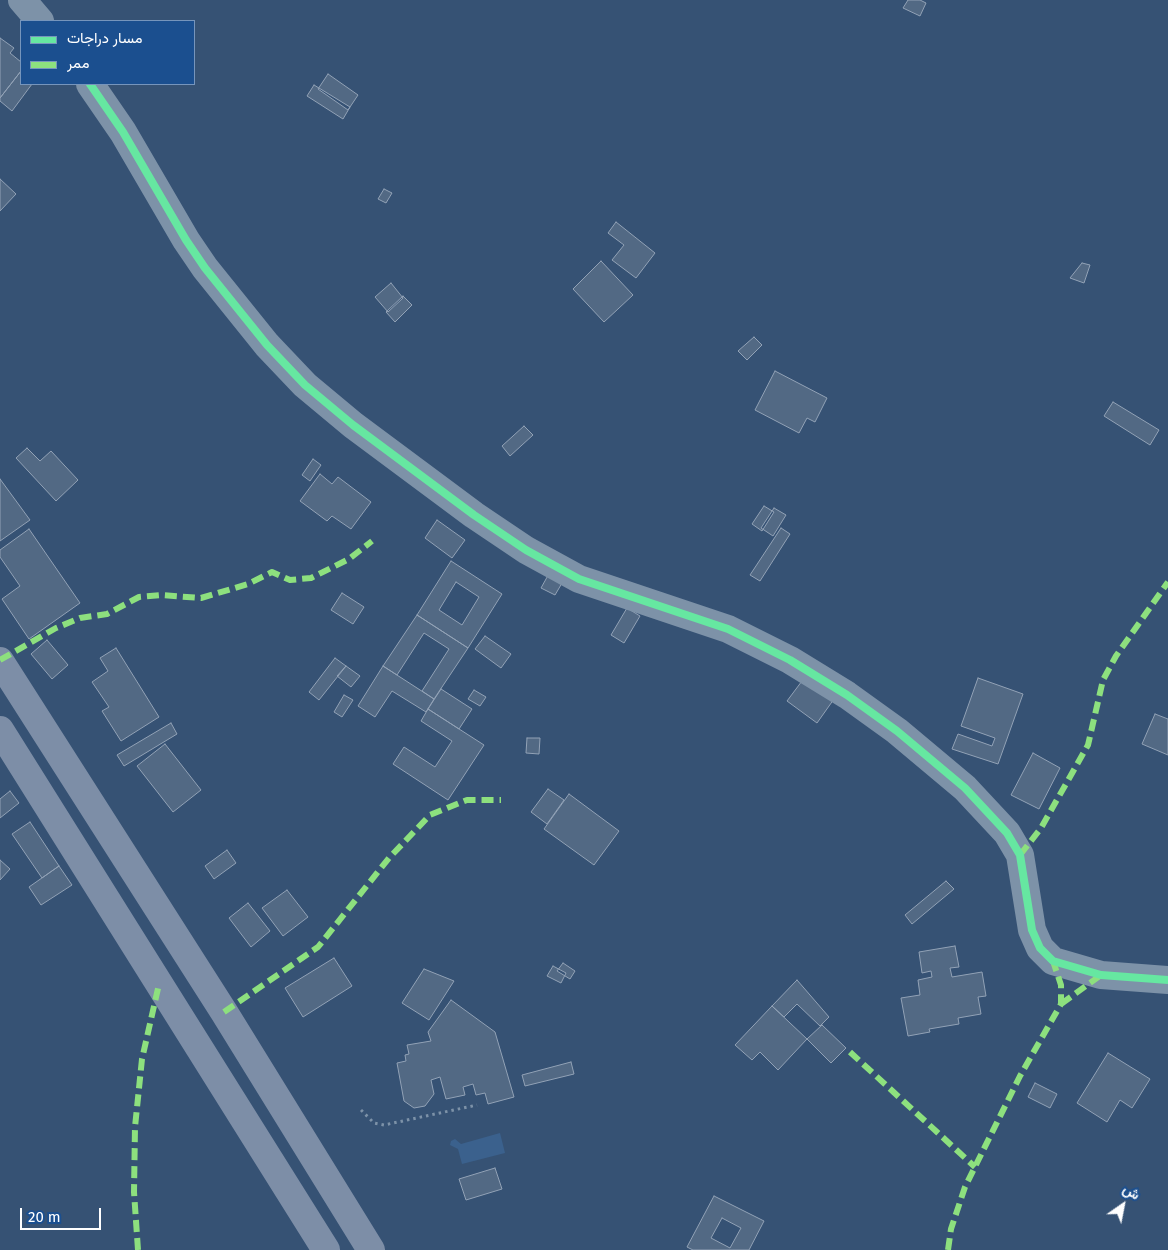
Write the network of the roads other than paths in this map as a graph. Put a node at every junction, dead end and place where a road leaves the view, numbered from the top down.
1 (22, 0) edge
2 (39, 20) edge
3 (91, 85) edge
4 (0, 661) edge
5 (0, 730) edge
6 (1168, 980) edge
7 (311, 1155) junction
8 (278, 1175) junction
9 (326, 1250) edge
10 (371, 1250) edge

1 - 2 street
3 - 6 street
4 - 7 main road
5 - 8 main road
7 - 8 main road
7 - 10 main road
8 - 9 main road

